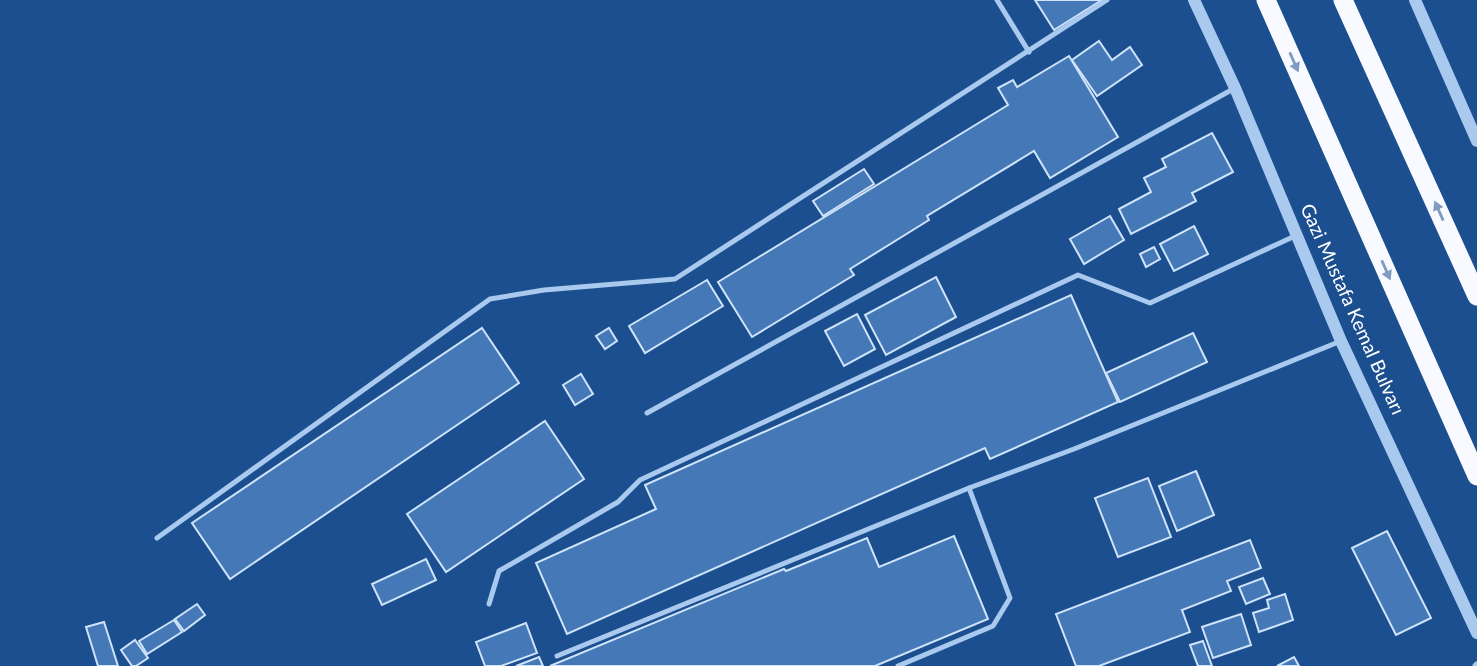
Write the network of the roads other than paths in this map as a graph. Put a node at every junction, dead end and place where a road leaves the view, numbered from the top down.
1 (997, 0) edge
2 (1107, 0) edge
3 (1194, 0) edge
4 (1266, 0) edge
5 (1343, 0) edge
6 (1415, 0) edge
7 (1029, 52) junction
8 (1235, 88) junction
9 (1477, 141) edge
10 (1295, 236) junction
11 (1477, 296) edge
12 (1341, 341) junction
13 (648, 413) dead end
14 (1477, 476) edge
15 (969, 488) junction
16 (157, 538) dead end
17 (489, 604) dead end
18 (1477, 633) edge
19 (557, 656) dead end
20 (898, 666) edge

1 - 7 lane
2 - 7 lane
3 - 8 street, Gazi Mustafa Kemal Bulvarı
4 -> 14 highway
11 -> 5 highway
6 - 9 street
7 - 16 lane
8 - 10 street, Gazi Mustafa Kemal Bulvarı
8 - 13 lane
10 - 12 street, Gazi Mustafa Kemal Bulvarı
10 - 17 lane
12 - 15 lane
12 - 18 street, Gazi Mustafa Kemal Bulvarı
15 - 19 lane
15 - 20 lane

